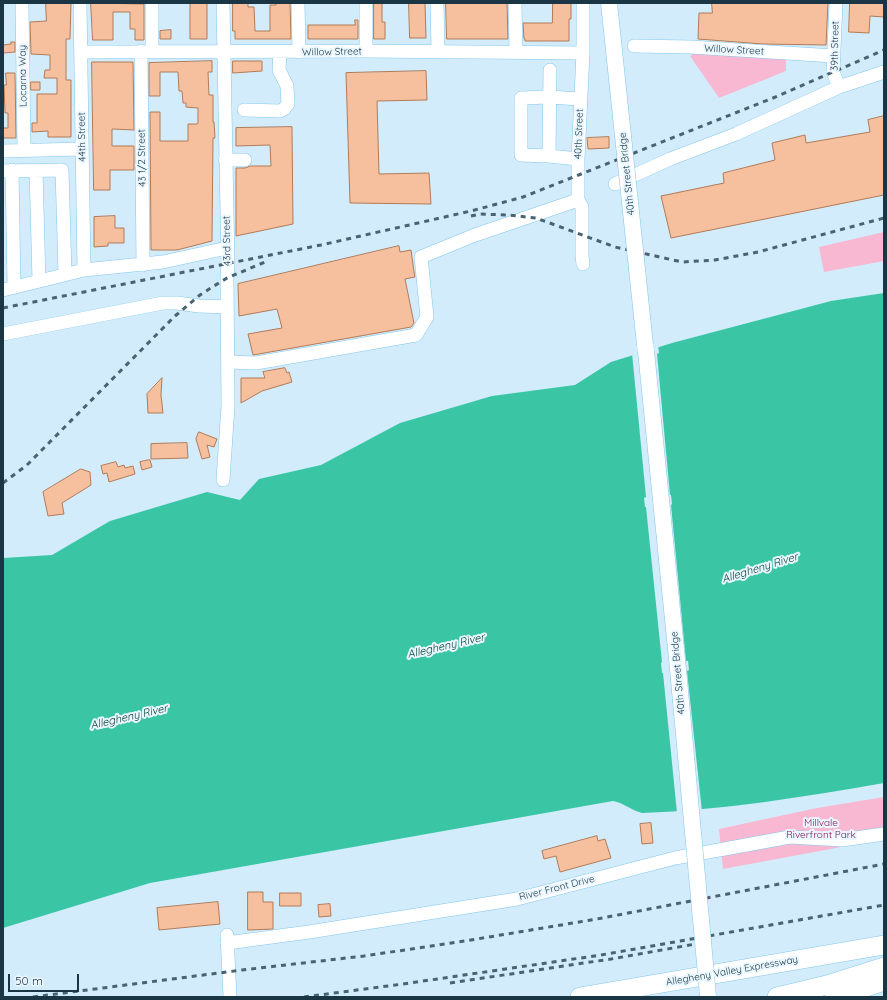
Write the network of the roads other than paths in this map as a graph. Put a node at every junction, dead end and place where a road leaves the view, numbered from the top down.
1 (22, 3) edge
2 (80, 3) edge
3 (152, 3) edge
4 (223, 3) edge
5 (298, 3) edge
6 (366, 3) edge
7 (437, 3) edge
8 (515, 3) edge
9 (583, 3) edge
10 (609, 3) edge
11 (836, 3) edge
12 (634, 46) dead end
13 (147, 51) junction
14 (223, 51) junction
15 (366, 51) junction
16 (81, 52) junction
17 (280, 52) junction
18 (299, 52) junction
19 (438, 52) junction
20 (516, 52) junction
21 (583, 53) junction
22 (834, 56) junction
23 (550, 70) dead end
24 (884, 72) edge
25 (839, 87) junction
26 (549, 97) junction
27 (580, 99) junction
28 (244, 110) dead end
29 (82, 149) junction
30 (3, 150) edge
31 (24, 150) junction
32 (549, 156) junction
33 (578, 159) junction
34 (226, 160) junction
35 (245, 160) dead end
36 (7, 170) edge
37 (36, 170) junction
38 (615, 184) dead end
39 (578, 200) junction
40 (227, 248) junction
41 (583, 264) dead end
42 (143, 265) junction
43 (84, 270) junction
44 (65, 274) junction
45 (39, 280) junction
46 (8, 288) edge
47 (227, 307) junction
48 (3, 334) edge
49 (228, 362) junction
50 (223, 480) dead end
51 (884, 834) edge
52 (884, 945) edge
53 (884, 967) edge
54 (884, 981) edge
55 (884, 995) edge
56 (708, 996) dead end
57 (230, 997) edge
58 (580, 997) edge
59 (777, 997) edge
60 (835, 997) edge
61 (877, 997) edge

1 - 31 street, Locarna Way
2 - 16 street, 44th Street
3 - 13 street, 43 1/2 Street
4 - 14 street, 43rd Street
5 - 18 street
6 - 15 street
7 - 19 street
8 - 20 street
9 - 21 street, 40th Street
10 - 56 main road, 40th Street Bridge, bridge
11 - 22 street, 39th Street
12 - 22 street, Willow Street
13 - 14 street, Willow Street
13 - 16 street, Willow Street
13 - 42 street, 43 1/2 Street
14 - 17 street, Willow Street
14 - 34 street, 43rd Street
15 - 18 street, Willow Street
15 - 19 street, Willow Street
16 - 29 street, 44th Street
17 - 18 street, Willow Street
17 - 28 street
19 - 20 street, Willow Street
20 - 21 street, Willow Street
21 - 27 street, 40th Street
22 - 25 street, 39th Street
23 - 26 street
24 - 25 street
25 - 38 street
26 - 27 street
26 - 32 street
26 - 32 street
27 - 33 street, 40th Street
29 - 31 street
29 - 43 street, 44th Street
30 - 31 street
32 - 33 street
33 - 39 street, 40th Street
34 - 35 street
34 - 40 street, 43rd Street
36 - 37 street
36 - 46 street
37 - 44 street
37 - 45 street
39 - 41 street, 40th Street
39 - 49 street
40 - 42 street
40 - 47 street, 43rd Street
42 - 43 street
43 - 44 street
44 - 45 street
45 - 46 street
47 - 48 street
47 - 49 street, 43rd Street
49 - 50 street, 43rd Street
51 - 57 street, River Front Drive
52 - 58 highway, Allegheny Valley Expressway
53 - 59 highway
54 - 60 highway
55 - 61 highway

